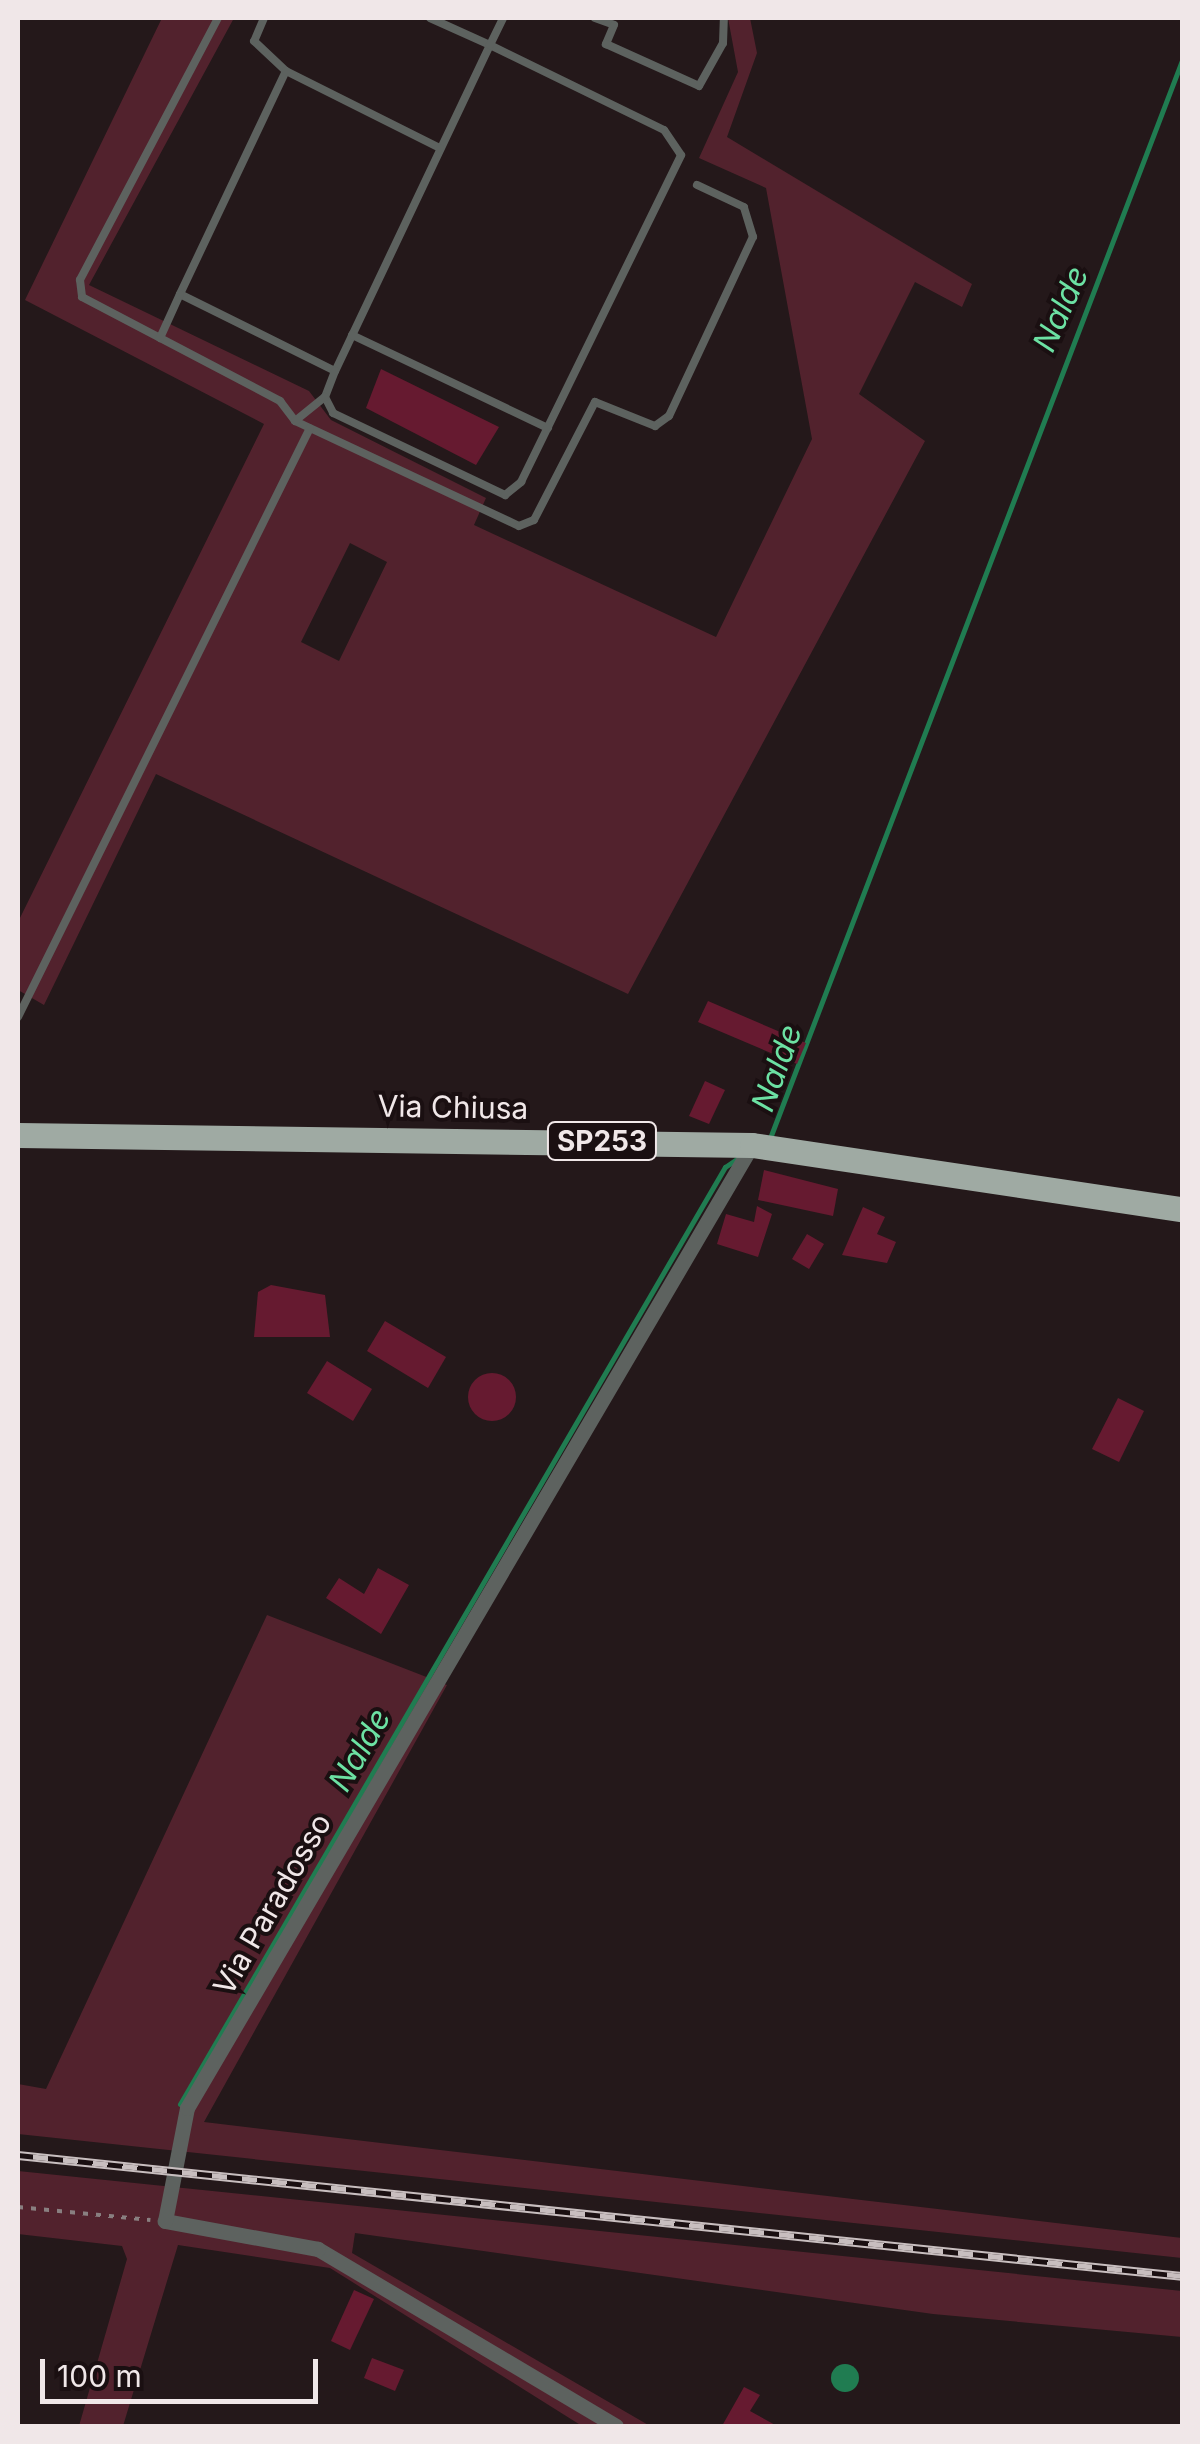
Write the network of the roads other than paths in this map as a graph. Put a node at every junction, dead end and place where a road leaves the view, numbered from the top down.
1 (218, 18) edge
2 (264, 18) edge
3 (430, 18) edge
4 (503, 18) edge
5 (595, 18) edge
6 (724, 18) edge
7 (490, 46) junction
8 (286, 72) junction
9 (440, 148) junction
10 (697, 185) dead end
11 (180, 294) junction
12 (352, 335) junction
13 (160, 338) junction
14 (335, 371) junction
15 (325, 398) junction
16 (295, 422) junction
17 (310, 428) junction
18 (548, 428) junction
19 (18, 1018) edge
20 (18, 1135) edge
21 (752, 1145) junction
22 (1182, 1209) edge
23 (616, 2426) edge

1 - 13 lane
2 - 8 lane
3 - 7 lane
4 - 7 lane
5 - 6 lane
7 - 9 lane
7 - 18 lane
8 - 9 lane
8 - 11 lane
9 - 12 lane
10 - 17 lane
11 - 13 lane
11 - 14 lane
12 - 14 lane
12 - 18 lane
13 - 16 lane
14 - 15 lane
15 - 16 lane
15 - 18 lane
16 - 17 lane
17 - 19 lane
20 - 21 main road, Via Chiusa / SP253
21 - 22 main road, Via Chiusa / SP253
21 - 23 street, Via Paradosso

